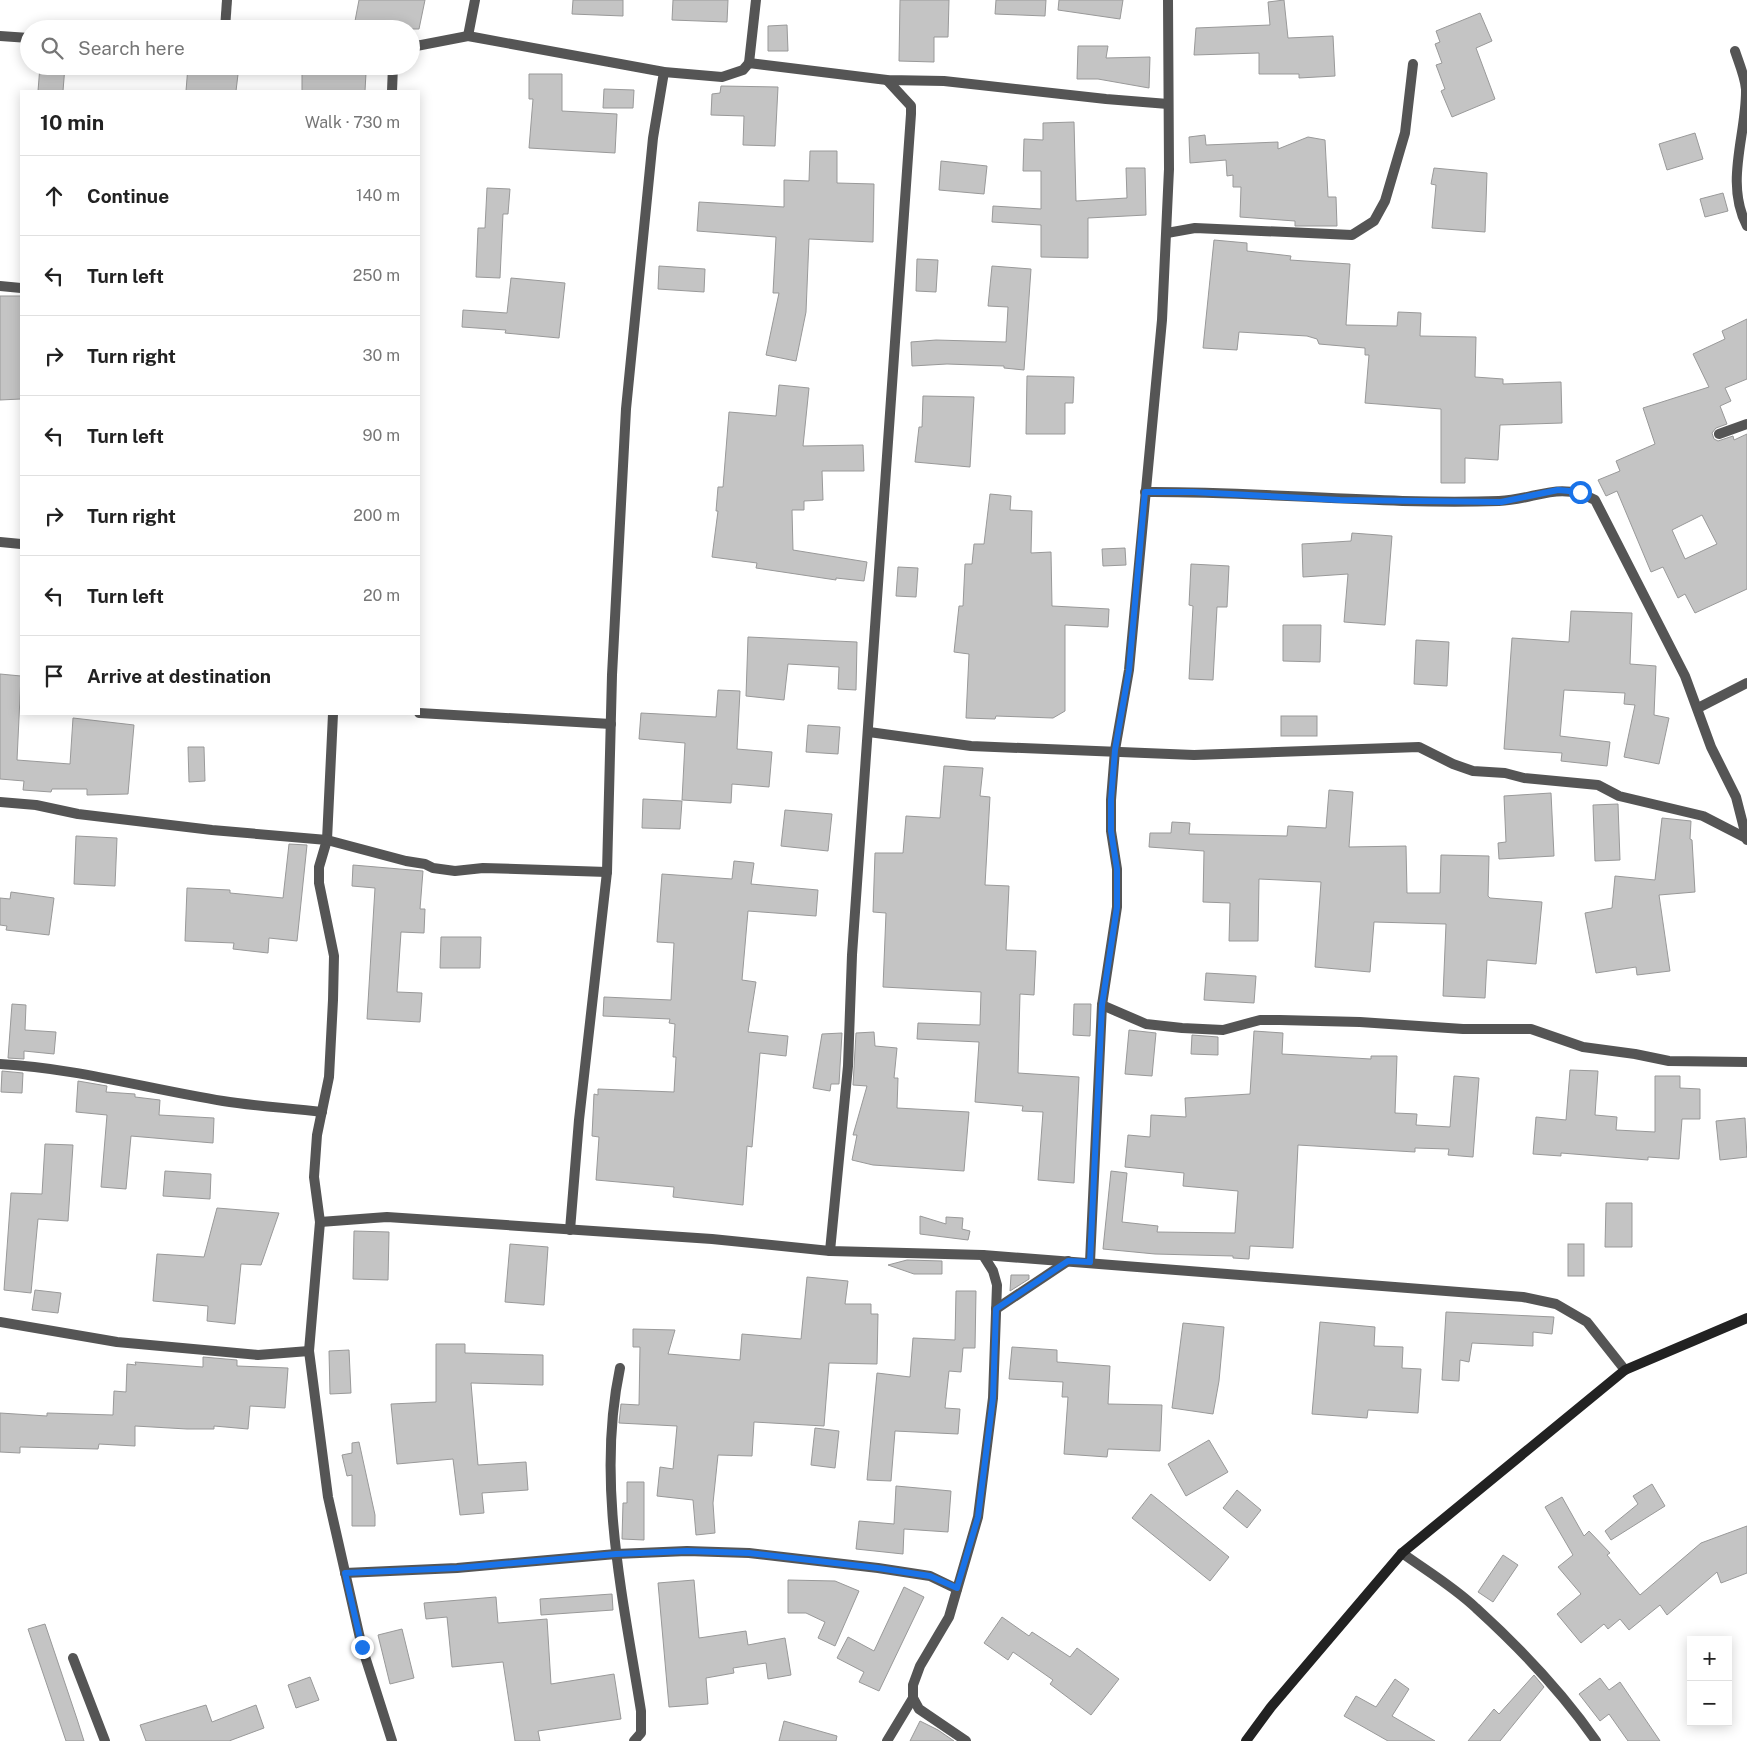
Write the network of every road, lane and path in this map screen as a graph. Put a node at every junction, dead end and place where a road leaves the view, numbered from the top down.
1 (227, 0) edge
2 (475, 0) edge
3 (756, 0) edge
4 (1168, 0) edge
5 (226, 20) edge
6 (0, 36) edge
7 (468, 36) junction
8 (20, 37) edge
9 (420, 45) edge
10 (1735, 51) dead end
11 (750, 63) junction
12 (1412, 64) dead end
13 (664, 72) junction
14 (393, 75) edge
15 (887, 80) junction
16 (392, 90) edge
17 (1168, 104) junction
18 (1747, 226) edge
19 (1167, 233) junction
20 (0, 286) edge
21 (20, 288) edge
22 (1747, 424) edge
23 (1719, 434) dead end
24 (1145, 492) junction
25 (0, 542) edge
26 (20, 544) edge
27 (1747, 682) edge
28 (1698, 708) junction
29 (420, 713) edge
30 (332, 715) edge
31 (611, 724) junction
32 (869, 732) junction
33 (1115, 750) junction
34 (0, 802) edge
35 (1747, 839) edge
36 (326, 840) junction
37 (606, 872) junction
38 (1102, 1005) junction
39 (1747, 1062) edge
40 (0, 1064) edge
41 (322, 1112) junction
42 (320, 1222) junction
43 (570, 1230) junction
44 (830, 1251) junction
45 (983, 1255) junction
46 (1068, 1261) junction
47 (1090, 1262) junction
48 (996, 1309) junction
49 (1747, 1318) edge
50 (0, 1322) edge
51 (309, 1351) junction
52 (620, 1368) dead end
53 (1625, 1370) junction
54 (1402, 1553) junction
55 (616, 1554) junction
56 (345, 1573) junction
57 (957, 1588) junction
58 (73, 1658) dead end
59 (913, 1698) junction
60 (105, 1741) edge
61 (392, 1741) edge
62 (634, 1741) edge
63 (887, 1741) edge
64 (966, 1741) edge
65 (1246, 1741) edge
66 (1596, 1741) edge

1 - 5 street
2 - 7 street
3 - 11 street
4 - 17 street
6 - 8 street
7 - 9 street
7 - 13 street
10 - 18 street
11 - 13 street
11 - 15 street
12 - 19 street
13 - 31 street
14 - 16 street
15 - 17 street
15 - 32 street
17 - 19 street
19 - 24 street
20 - 21 street
22 - 23 street
24 - 28 street
24 - 33 street
25 - 26 street
27 - 28 street
28 - 35 street
29 - 31 street
30 - 36 street
31 - 37 street
32 - 33 street
32 - 44 street
33 - 35 street
33 - 38 street
34 - 36 street
36 - 37 street
36 - 41 street
37 - 43 street
38 - 39 street
38 - 47 street
40 - 41 street
41 - 42 street
42 - 43 street
42 - 51 street
43 - 44 street
44 - 45 street
45 - 46 street
45 - 48 street
46 - 47 street
46 - 48 street
47 - 53 street
48 - 57 street
49 - 53 main road
50 - 51 street
51 - 56 street
52 - 55 street
53 - 54 main road
54 - 65 main road
54 - 66 street
55 - 56 street
55 - 57 street
55 - 62 street
56 - 61 street
57 - 59 street
58 - 60 street
59 - 63 street
59 - 64 street

